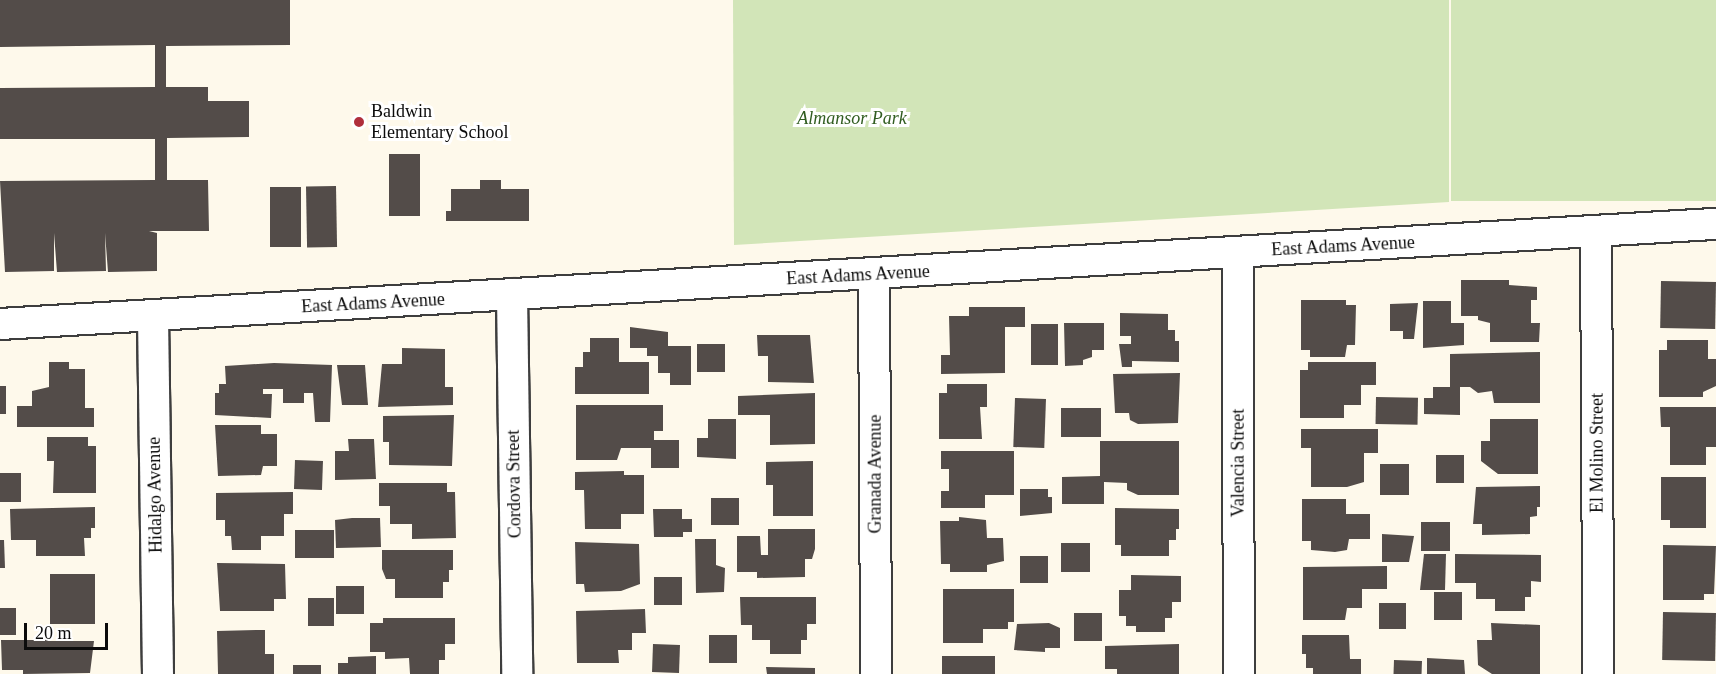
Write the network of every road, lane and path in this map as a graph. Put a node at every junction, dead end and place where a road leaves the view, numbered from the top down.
1 (1716, 224) edge
2 (1596, 231) junction
3 (1238, 252) junction
4 (874, 273) junction
5 (512, 294) junction
6 (153, 316) junction
7 (0, 324) edge
8 (158, 674) edge
9 (517, 674) edge
10 (876, 674) edge
11 (1239, 674) edge
12 (1598, 674) edge

1 - 2 street, East Adams Avenue
2 - 3 street, East Adams Avenue
2 - 12 street, El Molino Street
3 - 4 street, East Adams Avenue
3 - 11 street, Valencia Street
4 - 5 street, East Adams Avenue
4 - 10 street, Granada Avenue
5 - 6 street, East Adams Avenue
5 - 9 street, Cordova Street
6 - 7 street, East Adams Avenue
6 - 8 street, Hidalgo Avenue

